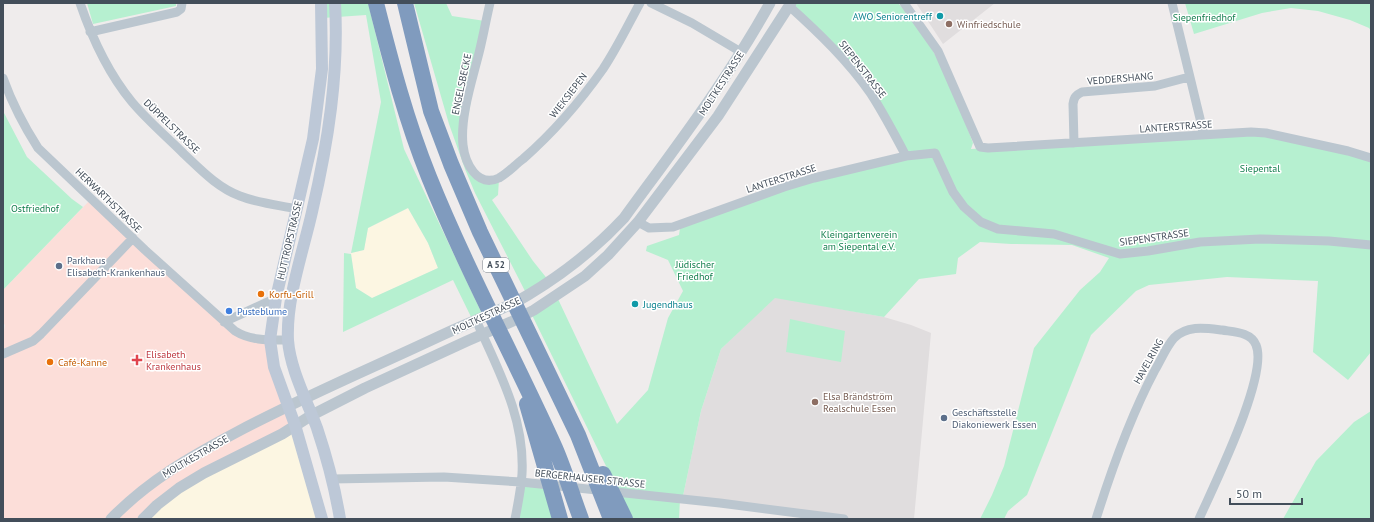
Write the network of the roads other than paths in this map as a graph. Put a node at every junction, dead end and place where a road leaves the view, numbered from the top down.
1 (80, 3) edge
2 (182, 3) edge
3 (321, 3) edge
4 (335, 3) edge
5 (376, 3) edge
6 (404, 3) edge
7 (490, 3) edge
8 (640, 3) edge
9 (651, 3) edge
10 (770, 3) edge
11 (904, 3) edge
12 (1172, 3) edge
13 (790, 4) edge
14 (90, 32) junction
15 (741, 52) junction
16 (1189, 77) junction
17 (3, 78) edge
18 (1204, 135) junction
19 (1074, 143) junction
20 (935, 153) joint
21 (906, 156) junction
22 (1371, 158) edge
23 (491, 180) joint
24 (297, 208) junction
25 (638, 222) junction
26 (133, 238) junction
27 (1371, 245) edge
28 (276, 298) junction
29 (475, 321) junction
30 (224, 322) junction
31 (483, 338) junction
32 (270, 340) junction
33 (288, 340) junction
34 (3, 354) edge
35 (518, 369) junction
36 (306, 398) junction
37 (288, 406) junction
38 (312, 415) junction
39 (295, 425) junction
40 (578, 435) junction
41 (332, 479) junction
42 (521, 482) junction
43 (824, 518) edge
44 (111, 519) edge
45 (142, 519) edge
46 (322, 519) edge
47 (340, 519) edge
48 (515, 519) edge
49 (560, 519) edge
50 (581, 519) edge
51 (611, 519) edge
52 (625, 519) edge
53 (844, 519) edge
54 (1096, 519) edge
55 (1198, 519) edge

1 - 14 street, DÜPPELSTRASSE
2 - 14 street
3 - 24 main road, HUTTROPSTRASSE
4 - 33 main road, HUTTROPSTRASSE
5 - 35 highway, A 52
6 - 40 highway, A 52
7 - 23 street, ENGELSBECKE
8 - 23 street, WIEKSIEPEN
9 - 15 street
10 - 15 street, MOLTKESTRASSE
11 - 19 street, LANTERSTRASSE
12 - 16 street
13 - 21 street, SIEPENSTRASSE
13 - 25 street, MOLTKESTRASSE
14 - 24 street, DÜPPELSTRASSE
15 - 29 street, MOLTKESTRASSE
16 - 18 street
16 - 19 street, VEDDERSHANG
17 - 26 street, HERWARTHSTRASSE
18 - 19 street, LANTERSTRASSE
18 - 22 street, LANTERSTRASSE
20 - 21 street, LANTERSTRASSE
20 - 27 street, SIEPENSTRASSE
21 - 25 street, LANTERSTRASSE
24 - 28 main road, HUTTROPSTRASSE
25 - 31 street, MOLTKESTRASSE
26 - 30 street, HERWARTHSTRASSE
26 - 34 street
28 - 30 street
28 - 32 main road, HUTTROPSTRASSE
29 - 31 street
29 - 36 street, MOLTKESTRASSE
30 - 32 street, HERWARTHSTRASSE
31 - 38 street, MOLTKESTRASSE
31 - 42 street
32 - 33 street, HERWARTHSTRASSE
32 - 37 main road, HUTTROPSTRASSE
33 - 36 main road, HUTTROPSTRASSE
35 - 49 highway
35 - 50 highway, A 52
36 - 37 street, MOLTKESTRASSE
36 - 38 main road, HUTTROPSTRASSE
37 - 39 main road, HUTTROPSTRASSE
37 - 44 street, MOLTKESTRASSE
38 - 39 street, MOLTKESTRASSE
38 - 41 main road, HUTTROPSTRASSE
39 - 45 street, MOLTKESTRASSE
39 - 46 main road, HUTTROPSTRASSE
40 - 51 highway, A 52
40 - 52 highway
41 - 42 street, BERGERHAUSER STRASSE
41 - 47 main road, HUTTROPSTRASSE
42 - 43 street, BERGERHAUSER STRASSE
42 - 48 street
43 - 53 street, BERGERHAUSER STRASSE
54 - 55 street, HAVELRING

